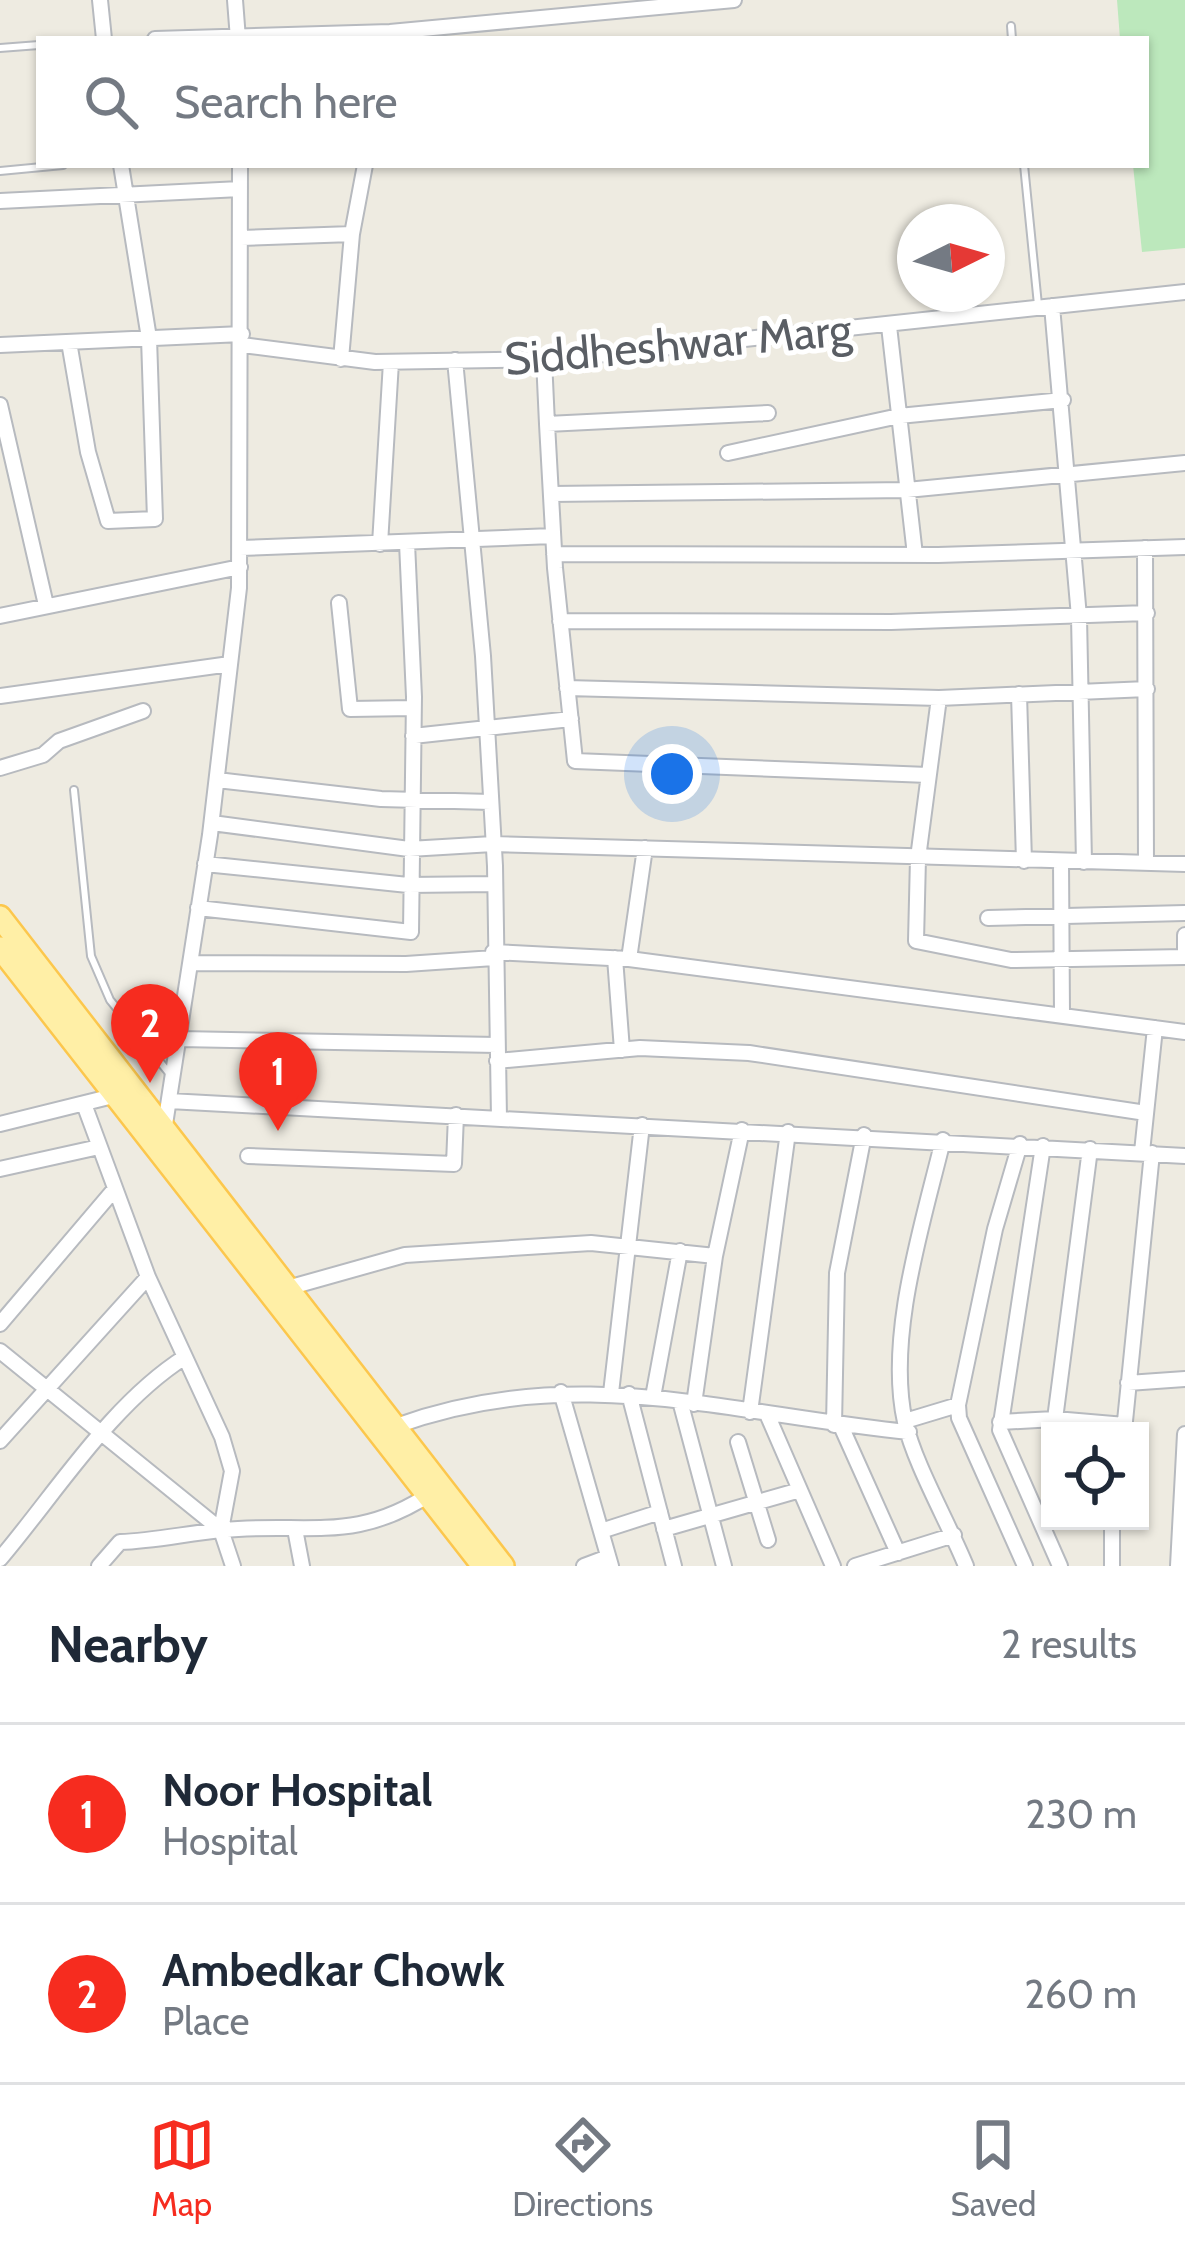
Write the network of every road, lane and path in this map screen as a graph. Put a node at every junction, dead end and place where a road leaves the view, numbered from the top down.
1 (100, 0) edge
2 (235, 0) edge
3 (508, 0) edge
4 (734, 0) edge
5 (691, 2) edge
6 (511, 20) junction
7 (1011, 26) dead end
8 (390, 35) edge
9 (104, 36) edge
10 (238, 36) edge
11 (1012, 36) edge
12 (36, 44) edge
13 (0, 48) edge
14 (36, 168) edge
15 (121, 168) edge
16 (240, 168) edge
17 (364, 168) edge
18 (1024, 168) edge
19 (0, 171) edge
20 (240, 189) junction
21 (125, 195) junction
22 (0, 201) edge
23 (352, 234) junction
24 (241, 238) junction
25 (1185, 292) edge
26 (1046, 307) junction
27 (889, 326) junction
28 (149, 338) junction
29 (242, 340) junction
30 (69, 342) junction
31 (0, 345) edge
32 (341, 359) junction
33 (544, 359) junction
34 (455, 360) junction
35 (391, 362) junction
36 (1063, 400) junction
37 (0, 405) edge
38 (768, 413) dead end
39 (899, 416) junction
40 (548, 424) junction
41 (728, 453) dead end
42 (1185, 463) edge
43 (1070, 474) junction
44 (908, 490) junction
45 (551, 494) junction
46 (553, 536) junction
47 (471, 541) junction
48 (406, 543) junction
49 (380, 544) junction
50 (1185, 547) edge
51 (240, 548) junction
52 (1145, 548) junction
53 (1074, 551) junction
54 (554, 554) junction
55 (915, 555) junction
56 (240, 567) junction
57 (339, 603) dead end
58 (46, 605) junction
59 (1147, 613) junction
60 (0, 616) edge
61 (1079, 617) junction
62 (560, 621) junction
63 (230, 664) junction
64 (567, 688) junction
65 (1147, 688) junction
66 (1080, 692) junction
67 (1019, 694) junction
68 (0, 696) edge
69 (939, 698) junction
70 (413, 708) junction
71 (143, 711) dead end
72 (571, 719) junction
73 (487, 731) junction
74 (412, 736) junction
75 (0, 768) edge
76 (928, 776) junction
77 (217, 780) junction
78 (74, 790) dead end
79 (410, 800) junction
80 (491, 802) junction
81 (212, 823) junction
82 (494, 844) junction
83 (645, 848) junction
84 (409, 849) junction
85 (918, 858) junction
86 (1024, 861) junction
87 (1060, 862) junction
88 (1084, 862) junction
89 (1146, 863) junction
90 (206, 864) junction
91 (1185, 864) edge
92 (495, 884) junction
93 (409, 885) junction
94 (198, 908) junction
95 (1185, 913) edge
96 (0, 916) edge
97 (1061, 916) junction
98 (988, 918) dead end
99 (1185, 935) edge
100 (0, 948) edge
101 (1185, 954) edge
102 (493, 955) junction
103 (622, 958) junction
104 (1061, 962) junction
105 (190, 963) junction
106 (1061, 1015) junction
107 (1155, 1028) junction
108 (1185, 1032) edge
109 (180, 1039) junction
110 (622, 1050) junction
111 (497, 1053) junction
112 (173, 1078) junction
113 (113, 1096) junction
114 (169, 1101) junction
115 (84, 1104) junction
116 (1146, 1113) junction
117 (456, 1115) junction
118 (499, 1118) junction
119 (0, 1124) edge
120 (642, 1125) junction
121 (742, 1130) junction
122 (164, 1131) junction
123 (788, 1132) junction
124 (864, 1136) junction
125 (943, 1140) junction
126 (1019, 1144) junction
127 (1043, 1146) junction
128 (99, 1147) junction
129 (1090, 1149) junction
130 (1147, 1152) junction
131 (248, 1156) dead end
132 (1185, 1156) edge
133 (0, 1169) edge
134 (113, 1191) junction
135 (626, 1244) junction
136 (680, 1251) junction
137 (715, 1256) junction
138 (148, 1277) junction
139 (291, 1287) junction
140 (0, 1324) edge
141 (0, 1351) edge
142 (185, 1357) junction
143 (1185, 1379) edge
144 (1128, 1383) junction
145 (45, 1388) junction
146 (560, 1392) junction
147 (611, 1393) junction
148 (629, 1394) junction
149 (653, 1397) junction
150 (687, 1402) junction
151 (958, 1405) junction
152 (750, 1412) junction
153 (767, 1414) junction
154 (1000, 1422) junction
155 (1057, 1422) edge
156 (1125, 1422) edge
157 (1041, 1424) edge
158 (838, 1425) junction
159 (396, 1426) junction
160 (907, 1426) junction
161 (1185, 1434) edge
162 (103, 1435) junction
163 (0, 1441) edge
164 (738, 1442) dead end
165 (1184, 1481) edge
166 (435, 1490) junction
167 (800, 1490) junction
168 (757, 1502) junction
169 (660, 1512) junction
170 (710, 1516) junction
171 (664, 1528) junction
172 (296, 1529) junction
173 (221, 1530) junction
174 (1112, 1530) edge
175 (601, 1531) junction
176 (1182, 1531) edge
177 (953, 1535) junction
178 (768, 1540) dead end
179 (898, 1553) junction
180 (0, 1559) edge
181 (609, 1562) edge
182 (99, 1566) edge
183 (233, 1566) edge
184 (302, 1566) edge
185 (483, 1566) edge
186 (502, 1566) edge
187 (584, 1566) edge
188 (674, 1566) edge
189 (724, 1566) edge
190 (833, 1566) edge
191 (856, 1566) edge
192 (967, 1566) edge
193 (1025, 1566) edge
194 (1060, 1566) edge
195 (1112, 1566) edge
196 (1178, 1566) edge

1 - 9 street
2 - 10 street
3 - 6 street
4 - 5 street
5 - 6 street
6 - 8 street
7 - 11 lane
8 - 10 street
12 - 13 lane
14 - 19 lane
15 - 21 street
16 - 20 street
17 - 23 street
18 - 26 lane
20 - 21 street
20 - 24 street
21 - 22 street
21 - 28 street
23 - 24 street
23 - 32 street
24 - 29 street
25 - 26 street, Siddheshwar Marg
26 - 27 street, Siddheshwar Marg
26 - 36 street
27 - 33 street, Siddheshwar Marg
27 - 39 street
28 - 29 street, Siddheshwar Marg
28 - 30 street, Siddheshwar Marg
28 - 30 street
29 - 32 street, Siddheshwar Marg
29 - 51 street
30 - 31 street, Siddheshwar Marg
32 - 35 street, Siddheshwar Marg
33 - 34 street, Siddheshwar Marg
33 - 40 street
34 - 35 street, Siddheshwar Marg
34 - 47 street
35 - 49 street
36 - 39 street
36 - 43 street
37 - 58 street
38 - 40 street
39 - 41 street
39 - 44 street
40 - 45 street
42 - 43 street
43 - 44 street
43 - 53 street
44 - 45 street
44 - 55 street
45 - 46 street
46 - 47 street
46 - 54 street
47 - 48 street
47 - 73 street
48 - 49 street
48 - 70 street
49 - 51 street
50 - 52 street
51 - 56 street
52 - 53 street
52 - 59 street
53 - 55 street
53 - 61 street
54 - 55 street
54 - 62 street
56 - 58 street
56 - 63 street
57 - 70 street
58 - 60 street
59 - 61 street
59 - 65 street
61 - 62 street
61 - 66 street
62 - 64 street
63 - 68 street
63 - 77 street
64 - 69 street
64 - 72 street
65 - 66 street
65 - 89 street
66 - 67 street
66 - 88 street
67 - 69 street
67 - 86 street
69 - 76 street
70 - 74 street
71 - 75 street
72 - 73 street
72 - 76 street
73 - 74 street
73 - 80 street
74 - 79 street
76 - 85 street
77 - 79 street
77 - 81 street
78 - 112 lane
79 - 80 street
79 - 84 street
80 - 82 street
81 - 84 street
81 - 90 street
82 - 83 street
82 - 84 street
82 - 92 street
83 - 85 street
83 - 103 street
84 - 93 street
85 - 86 street
85 - 104 street
86 - 87 street
87 - 88 street
87 - 97 street
88 - 89 street
89 - 91 street
90 - 93 street
90 - 94 street
92 - 93 street
92 - 102 street
93 - 94 street
94 - 105 street
95 - 97 street
96 - 122 main road
97 - 98 street
97 - 104 street
99 - 101 street
100 - 113 main road
101 - 104 street
102 - 103 street
102 - 105 street
102 - 111 street
103 - 106 street
103 - 110 street
104 - 106 street
105 - 109 street
106 - 107 street
107 - 108 street
107 - 116 street
109 - 111 street
109 - 112 street
110 - 111 street
110 - 116 street
111 - 118 street
112 - 114 street
113 - 115 street
113 - 166 main road
114 - 117 street
114 - 122 street
115 - 119 street
115 - 128 street
116 - 130 street
117 - 118 street
117 - 131 street
118 - 120 street
120 - 121 street
120 - 135 street
121 - 123 street
121 - 137 street
122 - 139 main road
123 - 124 street
123 - 152 street
124 - 125 street
124 - 158 street
125 - 126 street
125 - 160 street
126 - 127 street
126 - 151 street
127 - 129 street
127 - 154 street
128 - 133 street
128 - 134 street
129 - 130 street
129 - 155 street
130 - 132 street
130 - 144 street
134 - 138 street
134 - 140 street
135 - 136 street
135 - 139 street
135 - 147 street
136 - 137 street
136 - 149 street
137 - 150 street
138 - 142 street
138 - 145 street
139 - 159 main road
141 - 145 street
142 - 162 street
142 - 173 street
143 - 144 street
144 - 156 street
145 - 162 street
145 - 163 street
146 - 147 street
146 - 159 street
146 - 175 street
147 - 148 street
148 - 149 street
148 - 169 street
149 - 150 street
150 - 152 street
150 - 170 street
151 - 160 street
151 - 193 street
152 - 153 street
153 - 158 street
153 - 167 street
154 - 157 street
154 - 194 street
158 - 160 street
158 - 179 street
159 - 166 main road
160 - 177 street
161 - 165 street
162 - 173 street
162 - 180 street
164 - 168 street
165 - 176 street
166 - 172 street
166 - 185 main road
166 - 186 main road
167 - 168 street
167 - 190 street
168 - 170 street
168 - 178 street
169 - 171 street
169 - 175 street
170 - 171 street
170 - 189 street
171 - 188 street
172 - 173 street
172 - 184 street
173 - 182 street
173 - 183 street
174 - 195 street
175 - 181 street
176 - 196 street
177 - 179 street
177 - 192 street
179 - 191 street
181 - 187 street

